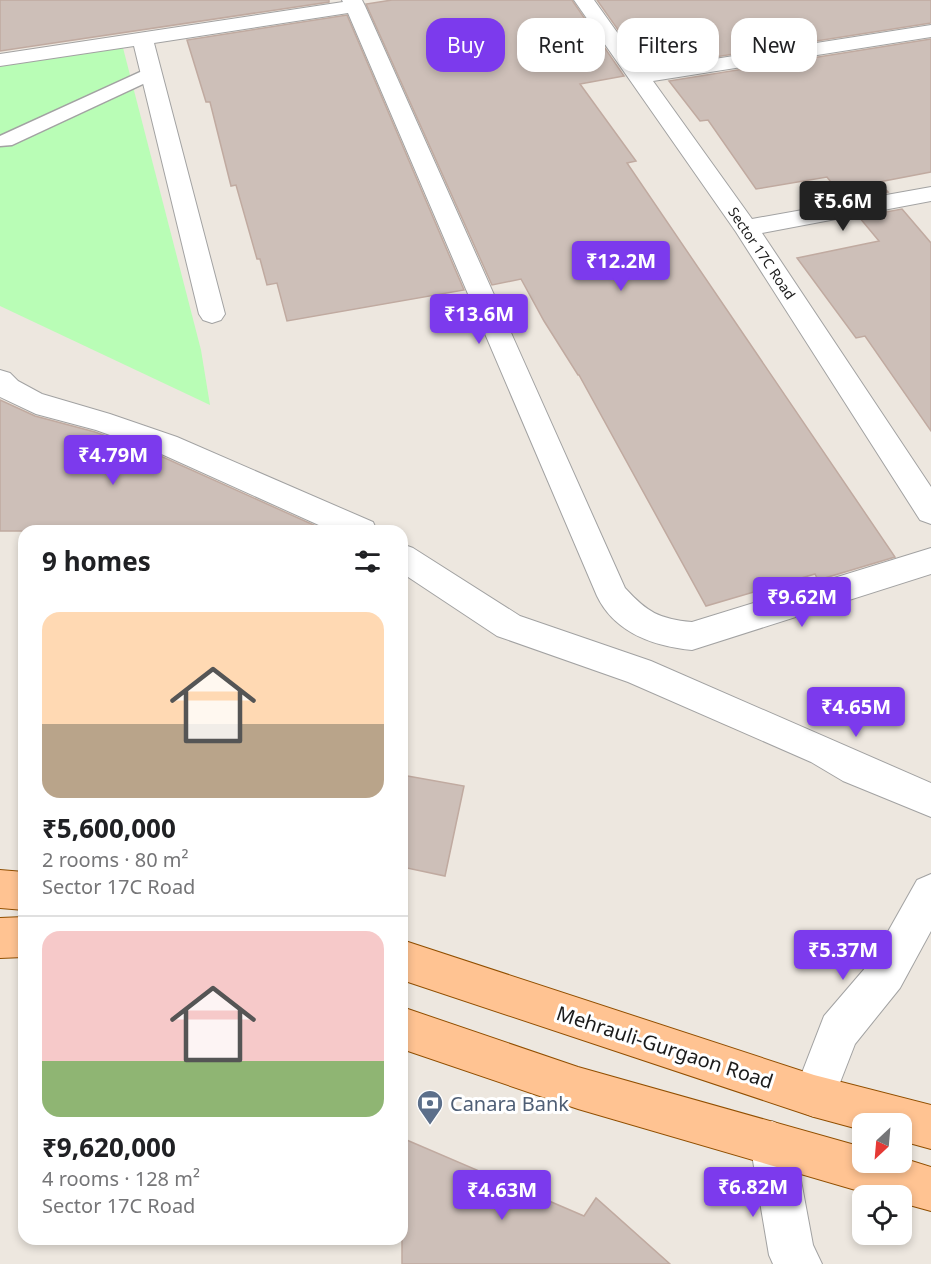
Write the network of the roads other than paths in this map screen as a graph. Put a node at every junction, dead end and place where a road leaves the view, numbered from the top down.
1 (584, 0) edge
2 (354, 3) edge
3 (931, 31) edge
4 (143, 39) junction
5 (0, 60) edge
6 (151, 73) junction
7 (640, 77) junction
8 (5, 141) dead end
9 (931, 194) edge
10 (746, 228) junction
11 (212, 314) dead end
12 (0, 380) edge
13 (931, 512) edge
14 (348, 525) edge
15 (408, 561) edge
16 (931, 561) edge
17 (931, 800) edge
18 (0, 889) edge
19 (18, 890) edge
20 (931, 893) edge
21 (0, 938) edge
22 (18, 938) edge
23 (408, 962) edge
24 (408, 1030) edge
25 (814, 1096) junction
26 (931, 1127) edge
27 (772, 1143) junction
28 (931, 1189) edge
29 (799, 1264) edge

1 - 7 street, Sector 17C Road
2 - 4 street
2 - 16 street
3 - 7 street
4 - 5 street
4 - 6 street
6 - 8 lane
6 - 11 street
7 - 10 street, Sector 17C Road
9 - 10 street
10 - 13 street, Sector 17C Road
12 - 14 street
15 - 17 street
18 - 19 main road
20 - 25 street
21 - 22 main road
23 - 25 main road, Mehrauli-Gurgaon Road
24 - 27 main road
25 - 26 main road, Mehrauli-Gurgaon Road
27 - 28 main road
27 - 29 street

